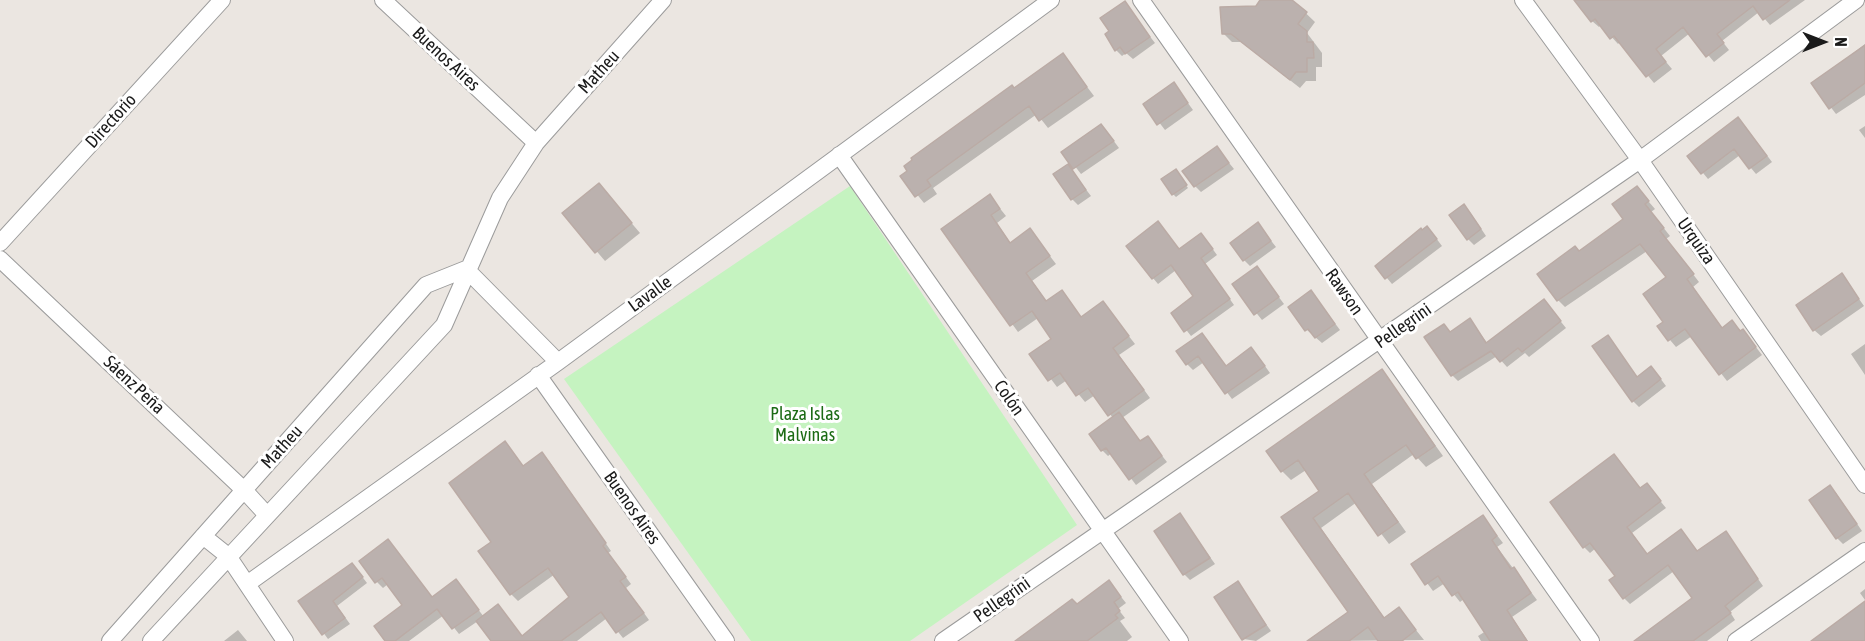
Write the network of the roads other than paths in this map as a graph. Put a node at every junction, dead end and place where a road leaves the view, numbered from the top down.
1 (222, 0) edge
2 (383, 0) edge
3 (663, 0) edge
4 (1051, 0) edge
5 (1141, 0) edge
6 (1524, 0) edge
7 (1856, 0) edge
8 (536, 143) junction
9 (839, 155) junction
10 (1641, 160) junction
11 (0, 243) edge
12 (0, 259) edge
13 (466, 269) junction
14 (1379, 342) junction
15 (558, 362) junction
16 (538, 375) junction
17 (1865, 485) edge
18 (244, 490) junction
19 (266, 514) junction
20 (1102, 531) junction
21 (203, 536) junction
22 (1865, 551) edge
23 (228, 556) junction
24 (247, 584) junction
25 (110, 641) edge
26 (150, 641) edge
27 (285, 641) edge
28 (726, 641) edge
29 (943, 641) edge
30 (1180, 641) edge
31 (1591, 641) edge
32 (1736, 641) edge

1 - 11 street, Directorio
2 - 8 street, Buenos Aires
3 - 8 street, Matheu
4 - 9 street, Lavalle
5 - 14 street, Rawson
6 - 10 street, Urquiza
7 - 10 street, Pellegrini
8 - 13 street, Matheu
9 - 15 street, Lavalle
9 - 20 street, Colón
10 - 14 street, Pellegrini
10 - 17 street, Urquiza
12 - 18 street, Sáenz Peña
13 - 15 street
13 - 18 street, Matheu
13 - 19 street, Matheu
14 - 20 street, Pellegrini
14 - 31 street, Rawson
15 - 16 street, Lavalle
16 - 24 street, Lavalle
16 - 28 street, Buenos Aires
18 - 19 street, Sáenz Peña
18 - 21 street, Matheu
19 - 23 street, Matheu
20 - 29 street, Pellegrini
20 - 30 street, Colón
21 - 23 street
21 - 25 street, Matheu
22 - 32 street
23 - 24 street
23 - 26 street, Matheu
24 - 27 street

